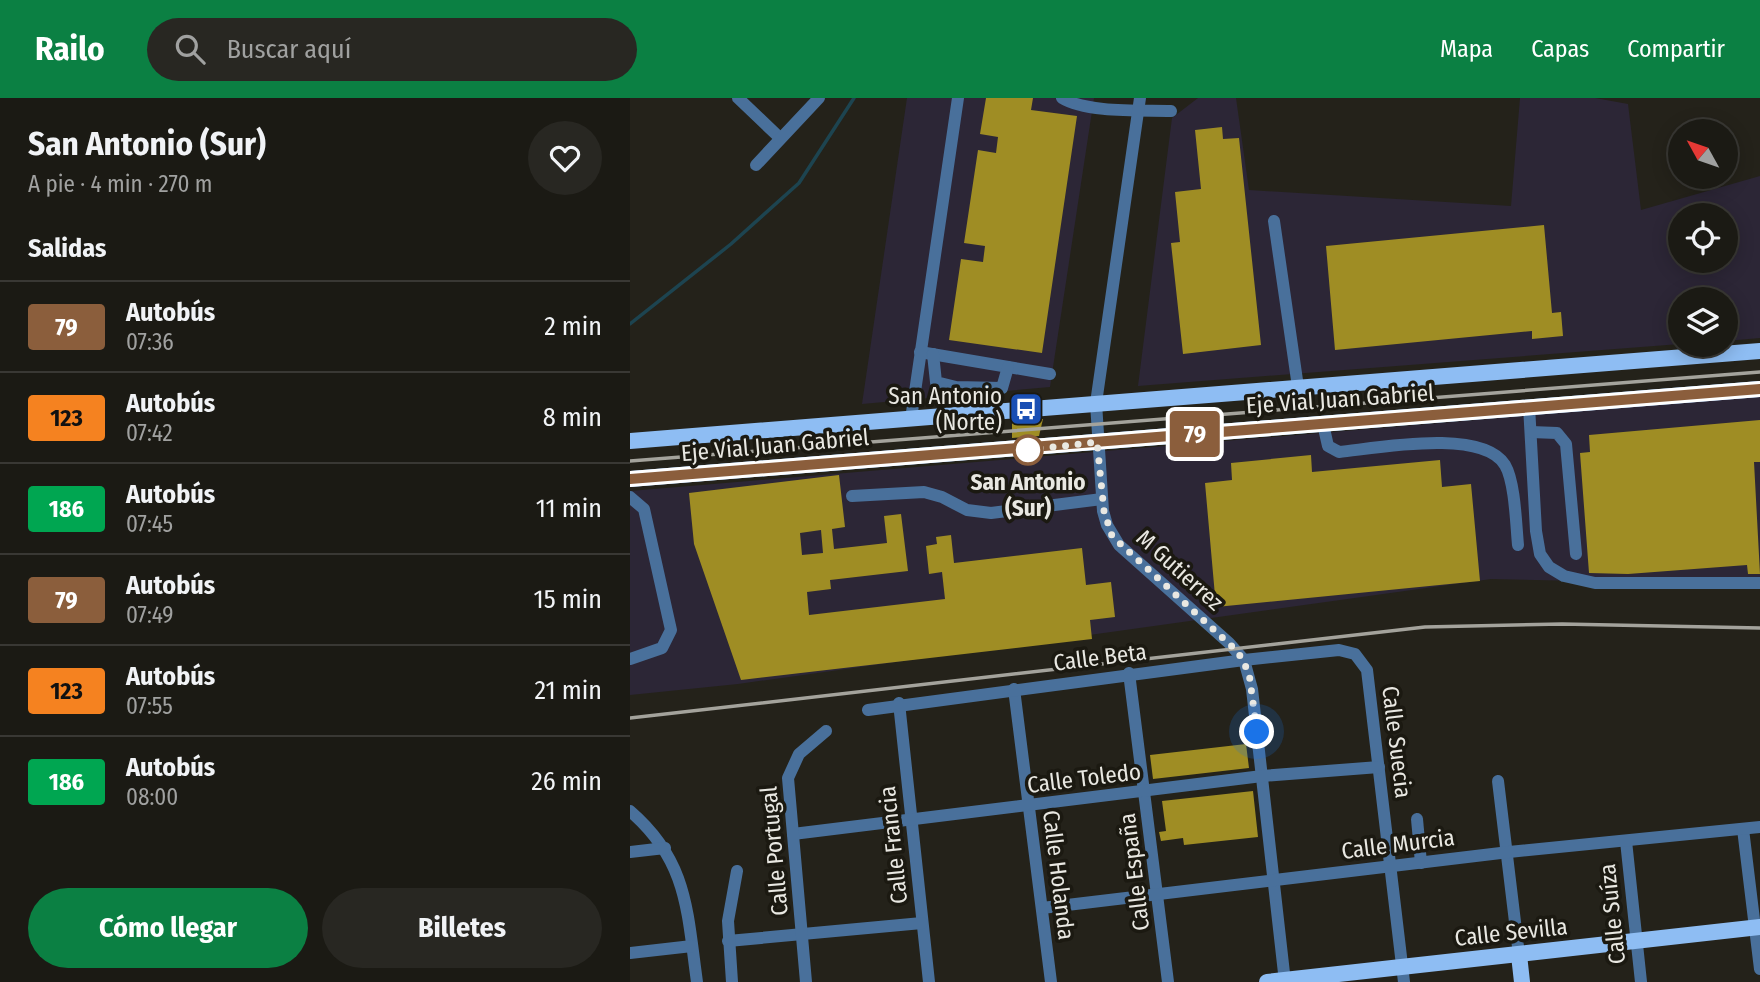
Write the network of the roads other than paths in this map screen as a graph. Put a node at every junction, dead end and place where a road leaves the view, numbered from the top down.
1 (738, 98) edge
2 (819, 98) edge
3 (958, 98) edge
4 (1062, 98) edge
5 (1139, 104) edge
6 (1171, 111) dead end
7 (780, 138) junction
8 (757, 165) dead end
9 (1274, 221) dead end
10 (1760, 351) edge
11 (927, 353) junction
12 (1007, 367) junction
13 (1050, 374) dead end
14 (1298, 387) junction
15 (1758, 392) edge
16 (1096, 403) junction
17 (1529, 406) junction
18 (911, 419) junction
19 (1323, 424) junction
20 (1531, 432) junction
21 (630, 441) edge
22 (1097, 442) junction
23 (630, 479) edge
24 (852, 496) dead end
25 (630, 497) edge
26 (1102, 499) junction
27 (1518, 545) dead end
28 (1576, 554) dead end
29 (1760, 583) edge
30 (1339, 650) joint
31 (630, 659) edge
32 (1244, 660) junction
33 (1129, 673) junction
34 (1014, 689) junction
35 (900, 703) junction
36 (868, 710) dead end
37 (826, 731) dead end
38 (1379, 767) junction
39 (1262, 776) junction
40 (1499, 781) dead end
41 (1146, 792) junction
42 (1029, 806) junction
43 (630, 811) edge
44 (912, 819) junction
45 (1417, 819) dead end
46 (1760, 827) edge
47 (1743, 829) junction
48 (793, 834) junction
49 (1626, 841) junction
50 (665, 848) junction
51 (630, 852) edge
52 (1509, 852) junction
53 (1421, 863) junction
54 (1392, 867) junction
55 (737, 871) dead end
56 (1273, 880) junction
57 (1157, 893) junction
58 (1042, 908) junction
59 (922, 923) junction
60 (1758, 927) edge
61 (802, 935) junction
62 (728, 941) junction
63 (1636, 941) junction
64 (692, 946) junction
65 (630, 953) edge
66 (1519, 955) junction
67 (1402, 965) junction
68 (1760, 969) edge
69 (1285, 981) edge
70 (697, 982) edge
71 (732, 982) edge
72 (806, 982) edge
73 (929, 982) edge
74 (1051, 982) edge
75 (1168, 982) edge
76 (1267, 982) edge
77 (1404, 982) edge
78 (1522, 982) edge
79 (1641, 982) edge

1 - 7 street
2 - 7 street
3 - 11 street
4 - 5 street
5 - 6 street
5 - 16 street, M Gutierrez
7 - 8 street
9 - 14 street
10 - 14 main road, Eje Vial Juan Gabriel
11 - 12 street
11 - 12 street
11 - 18 street
12 - 13 street
14 - 16 main road, Eje Vial Juan Gabriel
15 - 17 main road, Eje Vial Juan Gabriel
16 - 18 main road, Eje Vial Juan Gabriel
16 - 22 street, M Gutierrez
17 - 19 main road, Eje Vial Juan Gabriel
17 - 20 street
18 - 21 main road, Eje Vial Juan Gabriel
19 - 22 main road, Eje Vial Juan Gabriel
19 - 27 street
20 - 28 street
20 - 29 street
22 - 23 main road, Eje Vial Juan Gabriel
22 - 26 street, M Gutierrez
24 - 26 street
25 - 31 street
26 - 32 street, M Gutierrez
30 - 32 street, Calle Beta
30 - 38 street, Calle Suecia
32 - 33 street, Calle Beta
32 - 39 street, M Gutierrez
33 - 34 street, Calle Beta
33 - 41 street, Calle España
34 - 35 street, Calle Beta
34 - 42 street, Calle Holanda
35 - 36 street, Calle Beta
35 - 44 street, Calle Francia
37 - 48 street, Calle Portugal
38 - 39 street, Calle Toledo
38 - 54 street, Calle Suecia
39 - 41 street, Calle Toledo
39 - 56 street, M Gutierrez
40 - 52 street
41 - 42 street, Calle Toledo
41 - 57 street, Calle España
42 - 44 street, Calle Toledo
42 - 58 street, Calle Holanda
43 - 50 street
44 - 48 street, Calle Toledo
44 - 59 street, Calle Francia
45 - 53 street
46 - 47 street, Calle Murcia
47 - 49 street, Calle Murcia
47 - 60 street
48 - 61 street, Calle Portugal
49 - 52 street, Calle Murcia
49 - 63 street, Calle Suíza
50 - 51 street
50 - 64 street
52 - 53 street, Calle Murcia
52 - 66 street
53 - 54 street, Calle Murcia
54 - 56 street, Calle Murcia
54 - 67 street, Calle Suecia
55 - 62 street
56 - 57 street, Calle Murcia
56 - 69 street, M Gutierrez
57 - 58 street, Calle Murcia
57 - 75 street, Calle España
58 - 74 street, Calle Holanda
59 - 61 street
59 - 73 street, Calle Francia
60 - 63 main road, Calle Sevilla
60 - 68 street
61 - 62 street
61 - 72 street, Calle Portugal
62 - 71 street
63 - 66 main road, Calle Sevilla
63 - 79 street, Calle Suíza
64 - 65 street
64 - 70 street
66 - 67 main road, Calle Sevilla
66 - 78 main road
67 - 69 main road, Calle Sevilla
67 - 77 street, Calle Suecia
69 - 76 main road, Calle Sevilla

